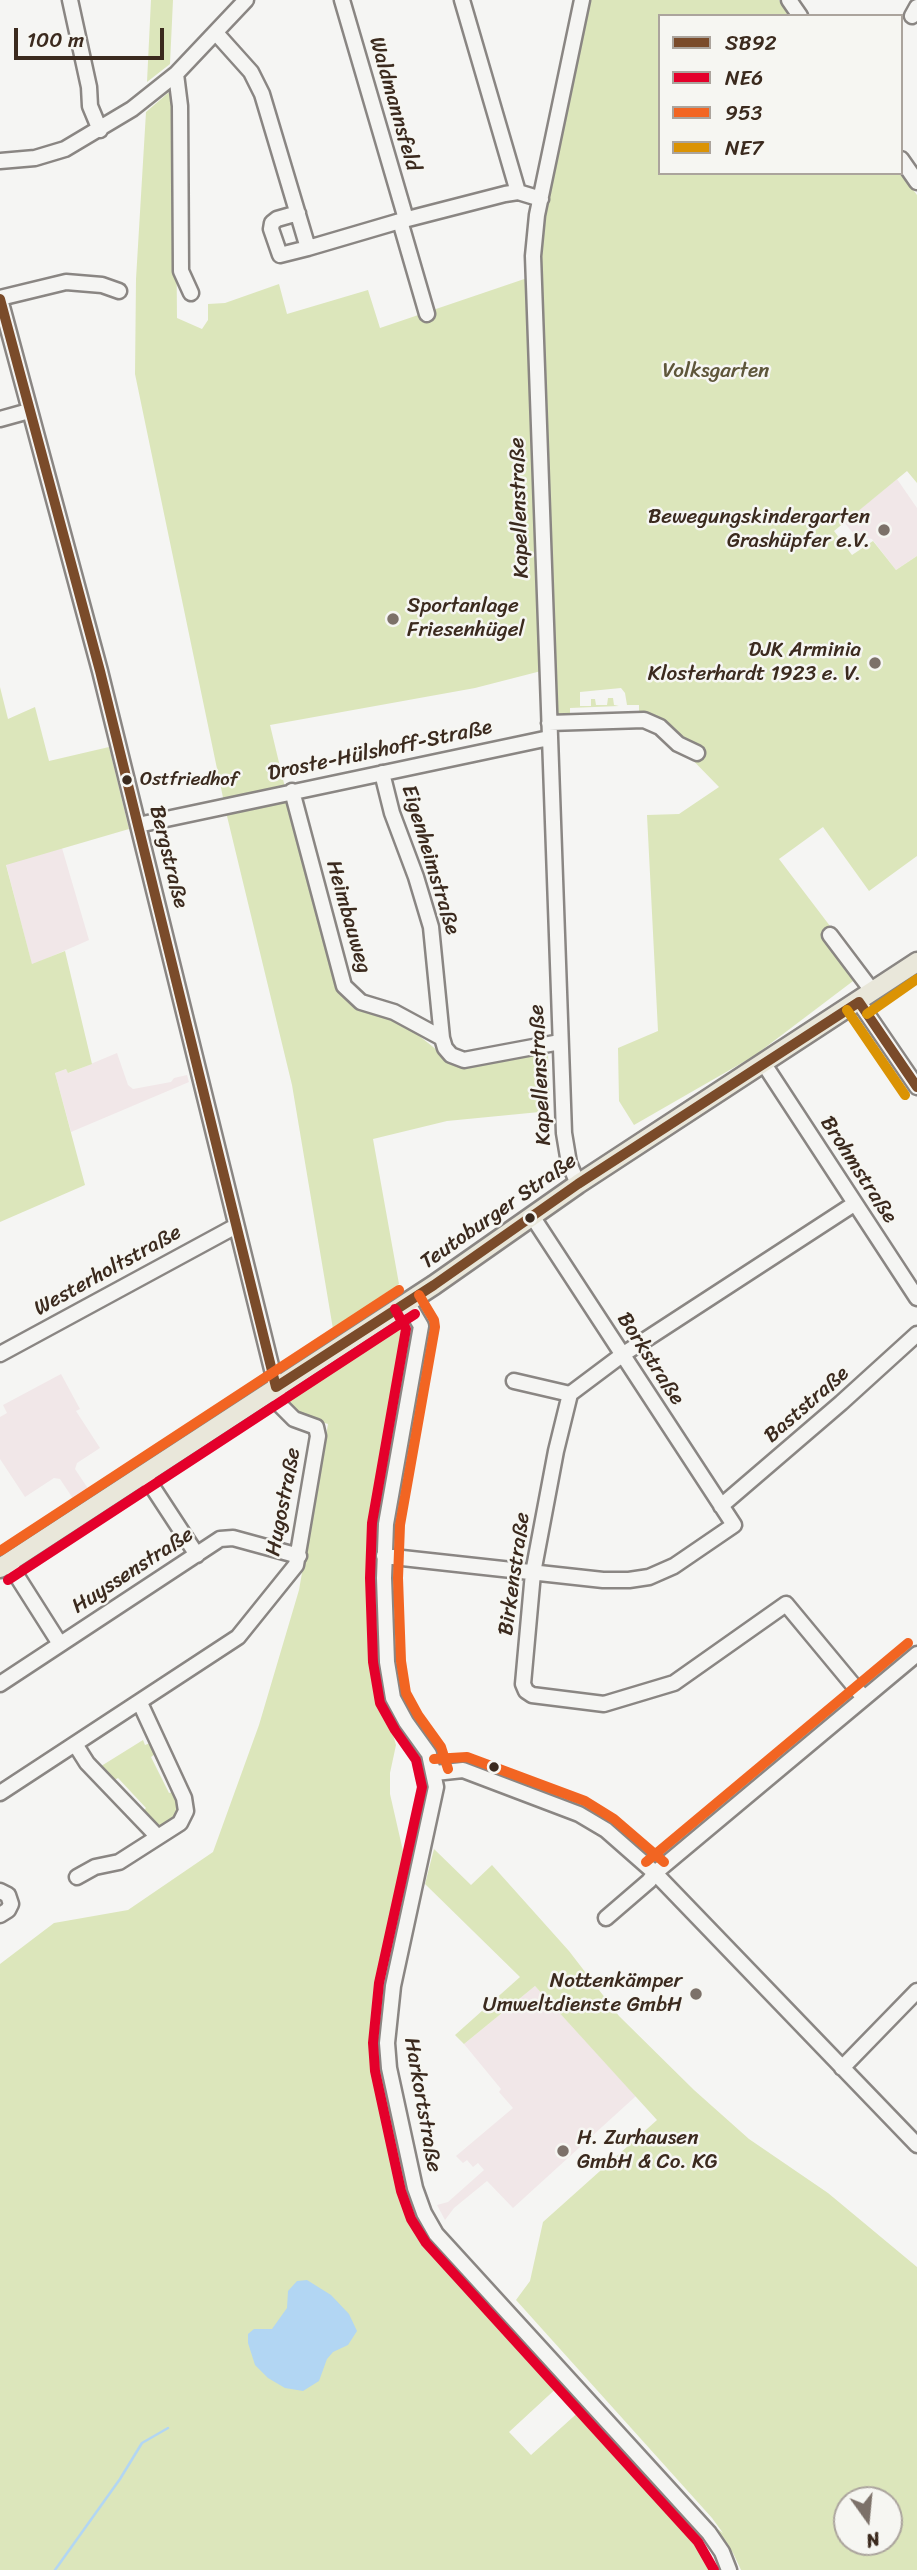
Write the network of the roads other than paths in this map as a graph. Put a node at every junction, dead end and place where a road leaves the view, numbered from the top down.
1 (70, 0) edge
2 (246, 0) edge
3 (342, 0) edge
4 (462, 0) edge
5 (582, 0) edge
6 (216, 33) junction
7 (176, 74) junction
8 (100, 130) junction
9 (0, 161) edge
10 (903, 162) edge
11 (917, 182) edge
12 (518, 192) junction
13 (541, 199) junction
14 (298, 213) junction
15 (403, 220) junction
16 (308, 248) junction
17 (119, 291) dead end
18 (191, 293) dead end
19 (0, 299) edge
20 (427, 314) dead end
21 (29, 411) junction
22 (0, 419) edge
23 (549, 723) junction
24 (549, 738) junction
25 (697, 753) dead end
26 (382, 773) junction
27 (292, 791) junction
28 (138, 825) junction
29 (830, 935) dead end
30 (917, 962) edge
31 (866, 997) junction
32 (442, 1038) junction
33 (560, 1042) junction
34 (764, 1064) junction
35 (917, 1086) edge
36 (578, 1184) junction
37 (853, 1204) junction
38 (532, 1216) junction
39 (236, 1226) junction
40 (917, 1298) edge
41 (400, 1307) junction
42 (917, 1334) edge
43 (0, 1354) edge
44 (622, 1355) junction
45 (514, 1381) dead end
46 (276, 1387) junction
47 (570, 1394) junction
48 (144, 1474) junction
49 (721, 1506) junction
50 (197, 1555) junction
51 (299, 1556) junction
52 (384, 1556) junction
53 (4, 1565) edge
54 (533, 1573) junction
55 (60, 1644) junction
56 (917, 1654) edge
57 (0, 1684) edge
58 (864, 1698) junction
59 (140, 1703) junction
60 (75, 1744) junction
61 (435, 1773) junction
62 (0, 1793) edge
63 (158, 1837) junction
64 (654, 1873) junction
65 (77, 1877) dead end
66 (0, 1891) edge
67 (0, 1915) edge
68 (606, 1918) dead end
69 (917, 1991) edge
70 (842, 2068) junction
71 (917, 2145) edge
72 (729, 2570) edge

1 - 8 street
2 - 6 street
3 - 15 street, Waldmannsfeld
4 - 12 street
5 - 13 street, Kapellenstraße
6 - 7 street
6 - 14 street
7 - 8 street
7 - 18 street
8 - 9 street
10 - 11 street
12 - 13 street
12 - 15 street
13 - 23 street, Kapellenstraße
14 - 16 street
14 - 16 street
15 - 16 street
15 - 20 street, Waldmannsfeld
17 - 19 street, Bergstraße
19 - 21 street, Bergstraße
21 - 22 street
21 - 28 street, Bergstraße
23 - 24 street, Kapellenstraße
23 - 25 street
24 - 26 street, Droste-Hülshoff-Straße
24 - 33 street, Kapellenstraße
26 - 27 street, Droste-Hülshoff-Straße
26 - 32 street, Eigenheimstraße
27 - 28 street, Droste-Hülshoff-Straße
27 - 32 street, Heimbauweg
28 - 39 street, Bergstraße
29 - 31 street
30 - 31 main road, Teutoburger Straße
31 - 34 main road, Teutoburger Straße
31 - 35 street
32 - 33 street
33 - 36 street, Kapellenstraße
34 - 36 main road, Teutoburger Straße
34 - 37 street, Brohmstraße
36 - 38 main road, Teutoburger Straße
37 - 40 street, Brohmstraße
37 - 44 street
38 - 41 main road, Teutoburger Straße
38 - 44 street, Borkstraße
39 - 43 street, Westerholtstraße
39 - 46 street, Bergstraße
41 - 46 main road, Teutoburger Straße
41 - 52 street
42 - 49 street, Baststraße
44 - 47 street
44 - 49 street, Borkstraße
45 - 47 street
46 - 48 main road, Teutoburger Straße
46 - 51 street, Hugostraße
47 - 54 street, Birkenstraße
48 - 50 street
48 - 53 main road, Teutoburger Straße
49 - 54 street, Borkstraße
50 - 51 street, Huyssenstraße
50 - 55 street, Huyssenstraße
51 - 59 street, Hugostraße
52 - 54 street
52 - 61 street
53 - 55 street
54 - 58 street, Birkenstraße
55 - 57 street, Huyssenstraße
56 - 58 street
58 - 64 street
59 - 60 street, Hugostraße
59 - 63 street
60 - 62 street, Hugostraße
60 - 63 street
61 - 64 street
61 - 72 street, Harkortstraße
63 - 65 street
64 - 68 street
64 - 70 street
66 - 67 street
69 - 70 street
70 - 71 street

